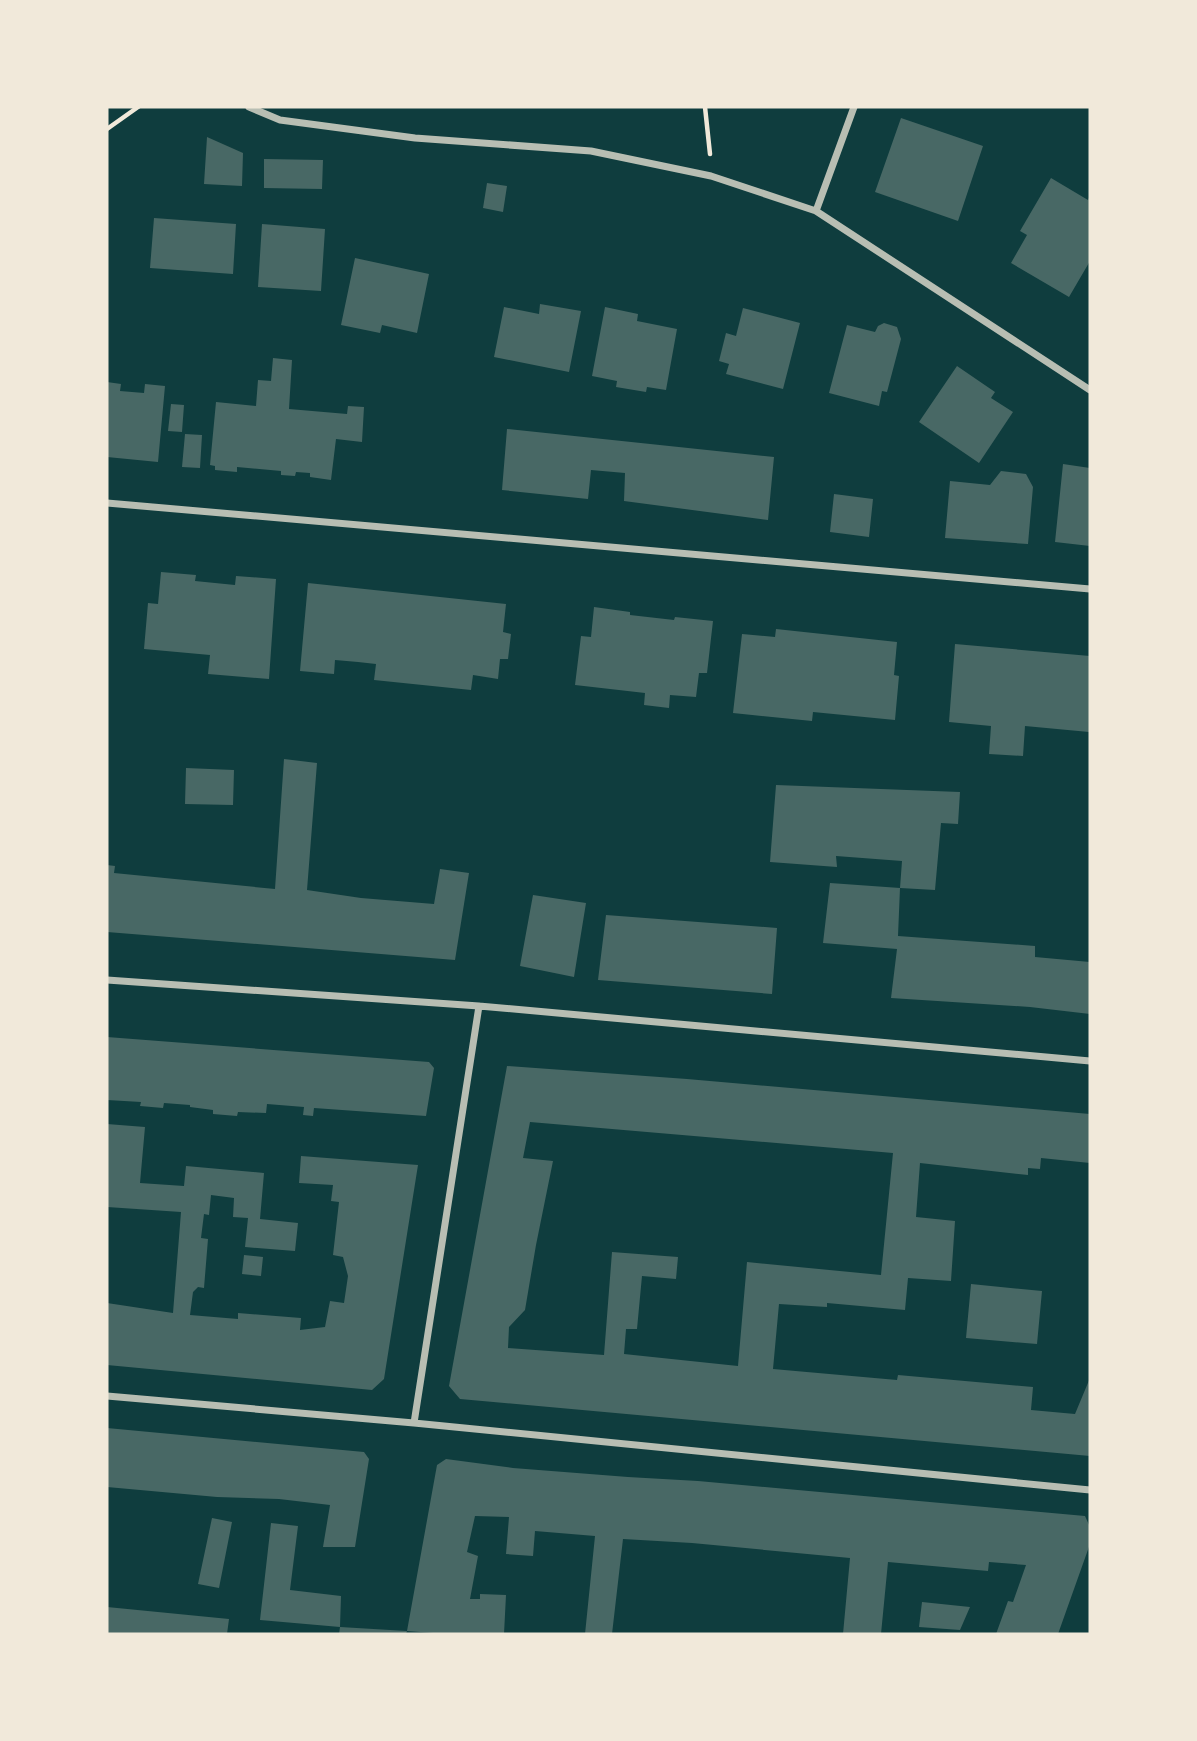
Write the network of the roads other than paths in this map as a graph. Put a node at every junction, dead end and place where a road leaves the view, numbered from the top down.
1 (249, 107) edge
2 (854, 107) edge
3 (816, 211) junction
4 (1090, 390) edge
5 (107, 503) edge
6 (1090, 589) edge
7 (107, 980) edge
8 (479, 1006) junction
9 (1090, 1061) edge
10 (107, 1396) edge
11 (414, 1423) junction
12 (1090, 1490) edge

1 - 3 street
2 - 3 street
3 - 4 street
5 - 6 street
7 - 8 street
8 - 9 street
8 - 11 street
10 - 11 street
11 - 12 street

